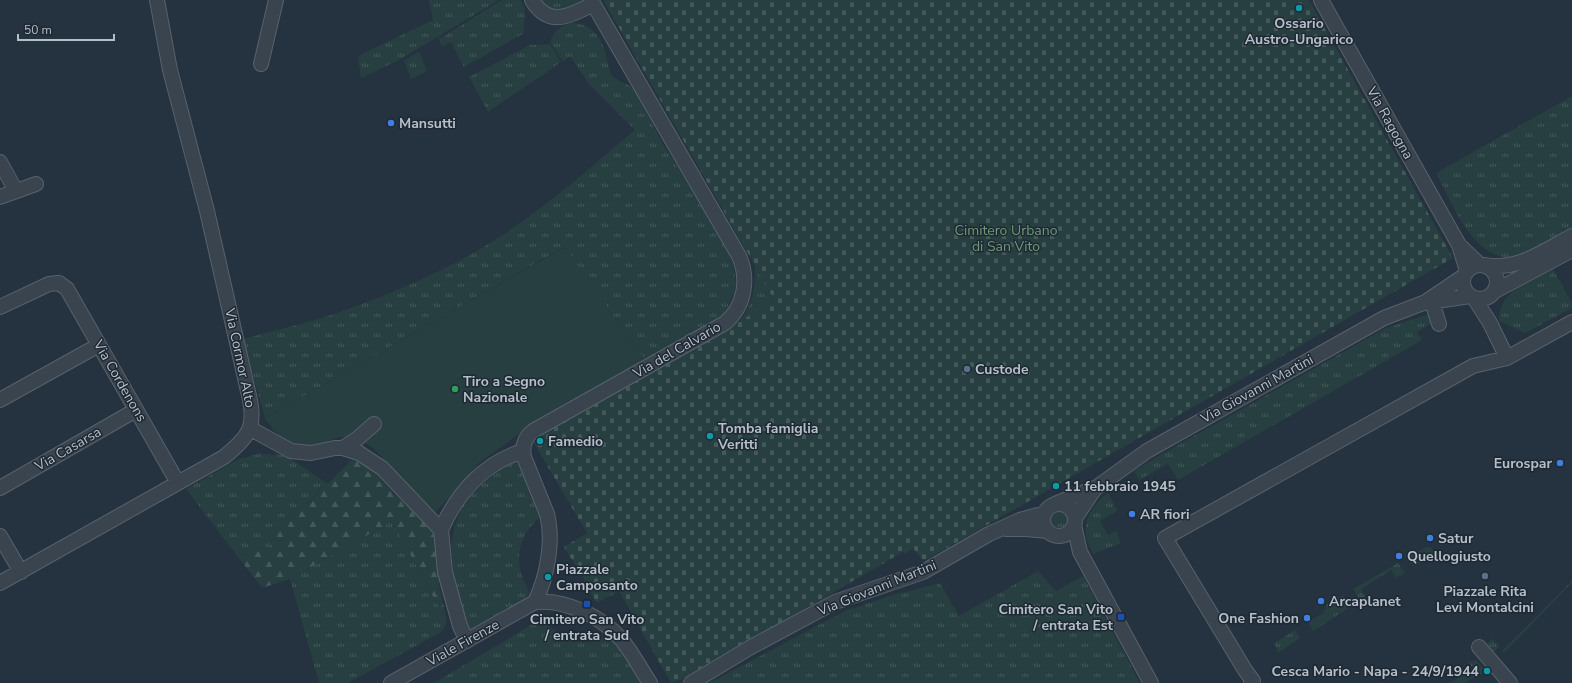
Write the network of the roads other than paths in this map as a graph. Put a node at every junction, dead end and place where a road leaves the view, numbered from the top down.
1 (157, 0) edge
2 (276, 0) edge
3 (532, 0) edge
4 (1321, 0) edge
5 (592, 2) edge
6 (261, 64) dead end
7 (0, 162) edge
8 (36, 184) dead end
9 (16, 191) junction
10 (0, 197) edge
11 (1572, 236) edge
12 (1459, 245) junction
13 (1572, 250) edge
14 (1482, 265) junction
15 (1465, 274) junction
16 (1493, 293) junction
17 (1472, 297) junction
18 (1428, 302) junction
19 (0, 307) edge
20 (1572, 322) edge
21 (1490, 323) junction
22 (1440, 324) dead end
23 (99, 345) junction
24 (1507, 358) junction
25 (0, 400) edge
26 (136, 410) junction
27 (374, 424) dead end
28 (250, 429) junction
29 (343, 448) junction
30 (523, 450) junction
31 (178, 483) junction
32 (1097, 487) junction
33 (0, 488) edge
34 (1050, 509) junction
35 (1075, 522) junction
36 (441, 530) junction
37 (1002, 530) junction
38 (1054, 533) junction
39 (0, 536) edge
40 (1080, 552) junction
41 (21, 572) junction
42 (0, 584) edge
43 (535, 602) junction
44 (467, 641) junction
45 (1479, 647) dead end
46 (1252, 682) edge
47 (391, 683) edge
48 (650, 683) edge
49 (690, 683) edge
50 (1152, 683) edge
51 (1510, 683) edge

1 - 28 street, Via Cormor Alto
2 - 6 street
3 - 5 street
4 - 12 street, Via Ragogna
5 - 30 street, Via del Calvario
7 - 9 street
8 - 9 street
9 - 10 street
11 - 14 street
12 - 14 street, Via Ragogna
12 - 15 street, Via Ragogna
13 - 16 street
14 - 15 street
14 - 16 street
15 - 17 street
15 - 18 street, Via Giovanni Martini
16 - 17 street
16 - 21 street
17 - 18 street, Via Giovanni Martini
17 - 21 street
18 - 22 street
18 - 32 street, Via Giovanni Martini
19 - 23 street, Via Cordenons
20 - 24 street
21 - 24 street
23 - 25 street
23 - 26 street, Via Cordenons
24 - 46 street
26 - 31 street, Via Cordenons
26 - 33 street, Via Casarsa
27 - 29 street
28 - 29 street
28 - 31 street
29 - 36 street
30 - 36 street
30 - 43 street
31 - 41 street
32 - 34 street, Via Giovanni Martini
32 - 35 street, Via Giovanni Martini
34 - 35 street
34 - 37 street, Via Giovanni Martini
34 - 38 street
35 - 38 street, Via Giovanni Martini
35 - 40 street
36 - 44 street
37 - 38 street, Via Giovanni Martini
37 - 49 street, Via Giovanni Martini
38 - 40 street
39 - 41 street
40 - 50 street
41 - 42 street
43 - 44 street, Viale Firenze
43 - 48 street
44 - 47 street, Viale Firenze
45 - 51 street

